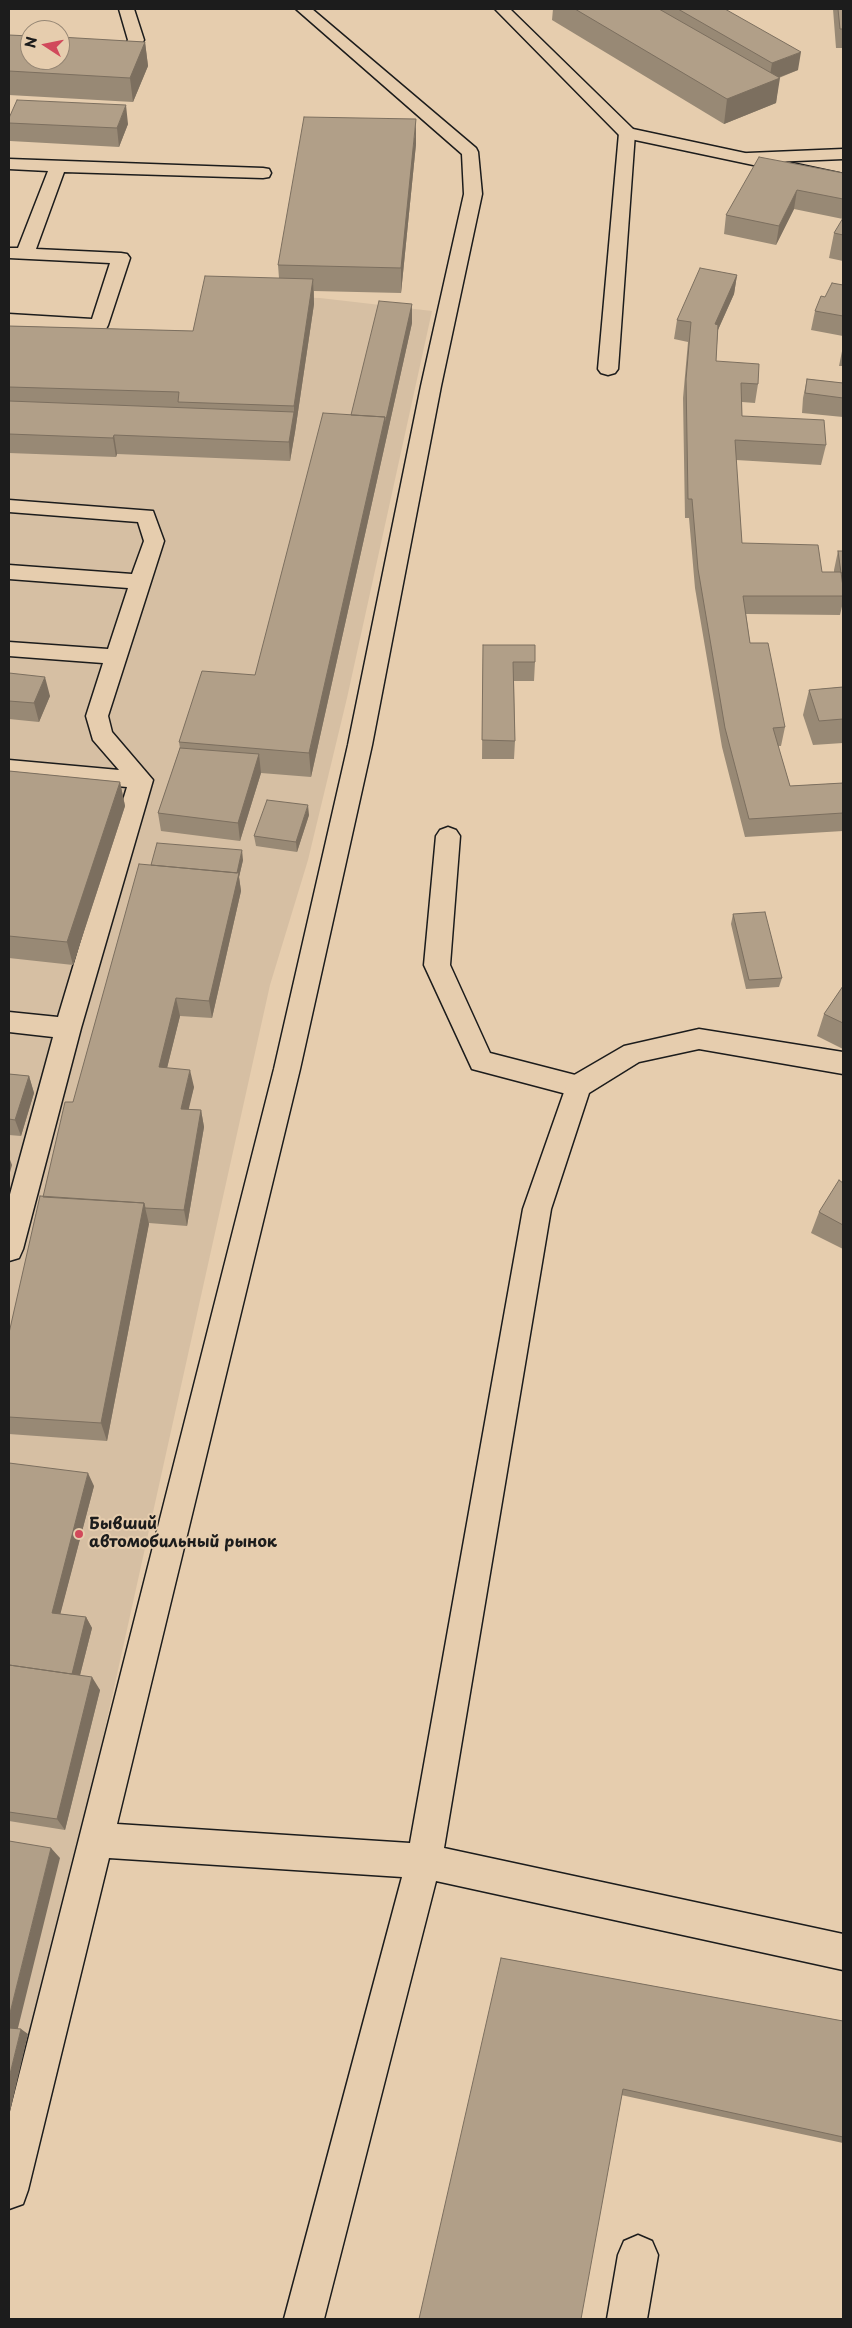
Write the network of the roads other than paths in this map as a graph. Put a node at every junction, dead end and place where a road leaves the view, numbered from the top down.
1 (127, 9) edge
2 (303, 9) edge
3 (502, 9) edge
4 (70, 55) edge
5 (626, 133) junction
6 (843, 154) edge
7 (748, 158) junction
8 (9, 164) edge
9 (58, 167) junction
10 (263, 172) dead end
11 (843, 179) edge
12 (17, 253) edge
13 (9, 320) edge
14 (608, 369) dead end
15 (9, 506) edge
16 (9, 572) edge
17 (141, 582) junction
18 (9, 649) edge
19 (116, 658) junction
20 (9, 768) edge
21 (141, 780) junction
22 (448, 836) dead end
23 (9, 1022) edge
24 (68, 1028) junction
25 (843, 1064) edge
26 (578, 1086) junction
27 (9, 1249) edge
28 (95, 1840) junction
29 (424, 1861) junction
30 (843, 1952) edge
31 (9, 2190) edge
32 (638, 2255) dead end
33 (304, 2319) edge
34 (627, 2319) edge

1 - 4 street
2 - 28 street
3 - 5 street
5 - 7 street
5 - 14 street
6 - 7 street
7 - 11 street
8 - 9 street
9 - 10 street
9 - 12 street
12 - 13 street
15 - 17 street
16 - 17 street
17 - 19 street
18 - 19 street
19 - 21 street
20 - 21 street
21 - 24 street
22 - 26 street
23 - 24 street
24 - 27 street
25 - 26 street
26 - 29 street
28 - 29 street
28 - 31 street
29 - 30 street
29 - 33 street
32 - 34 street

